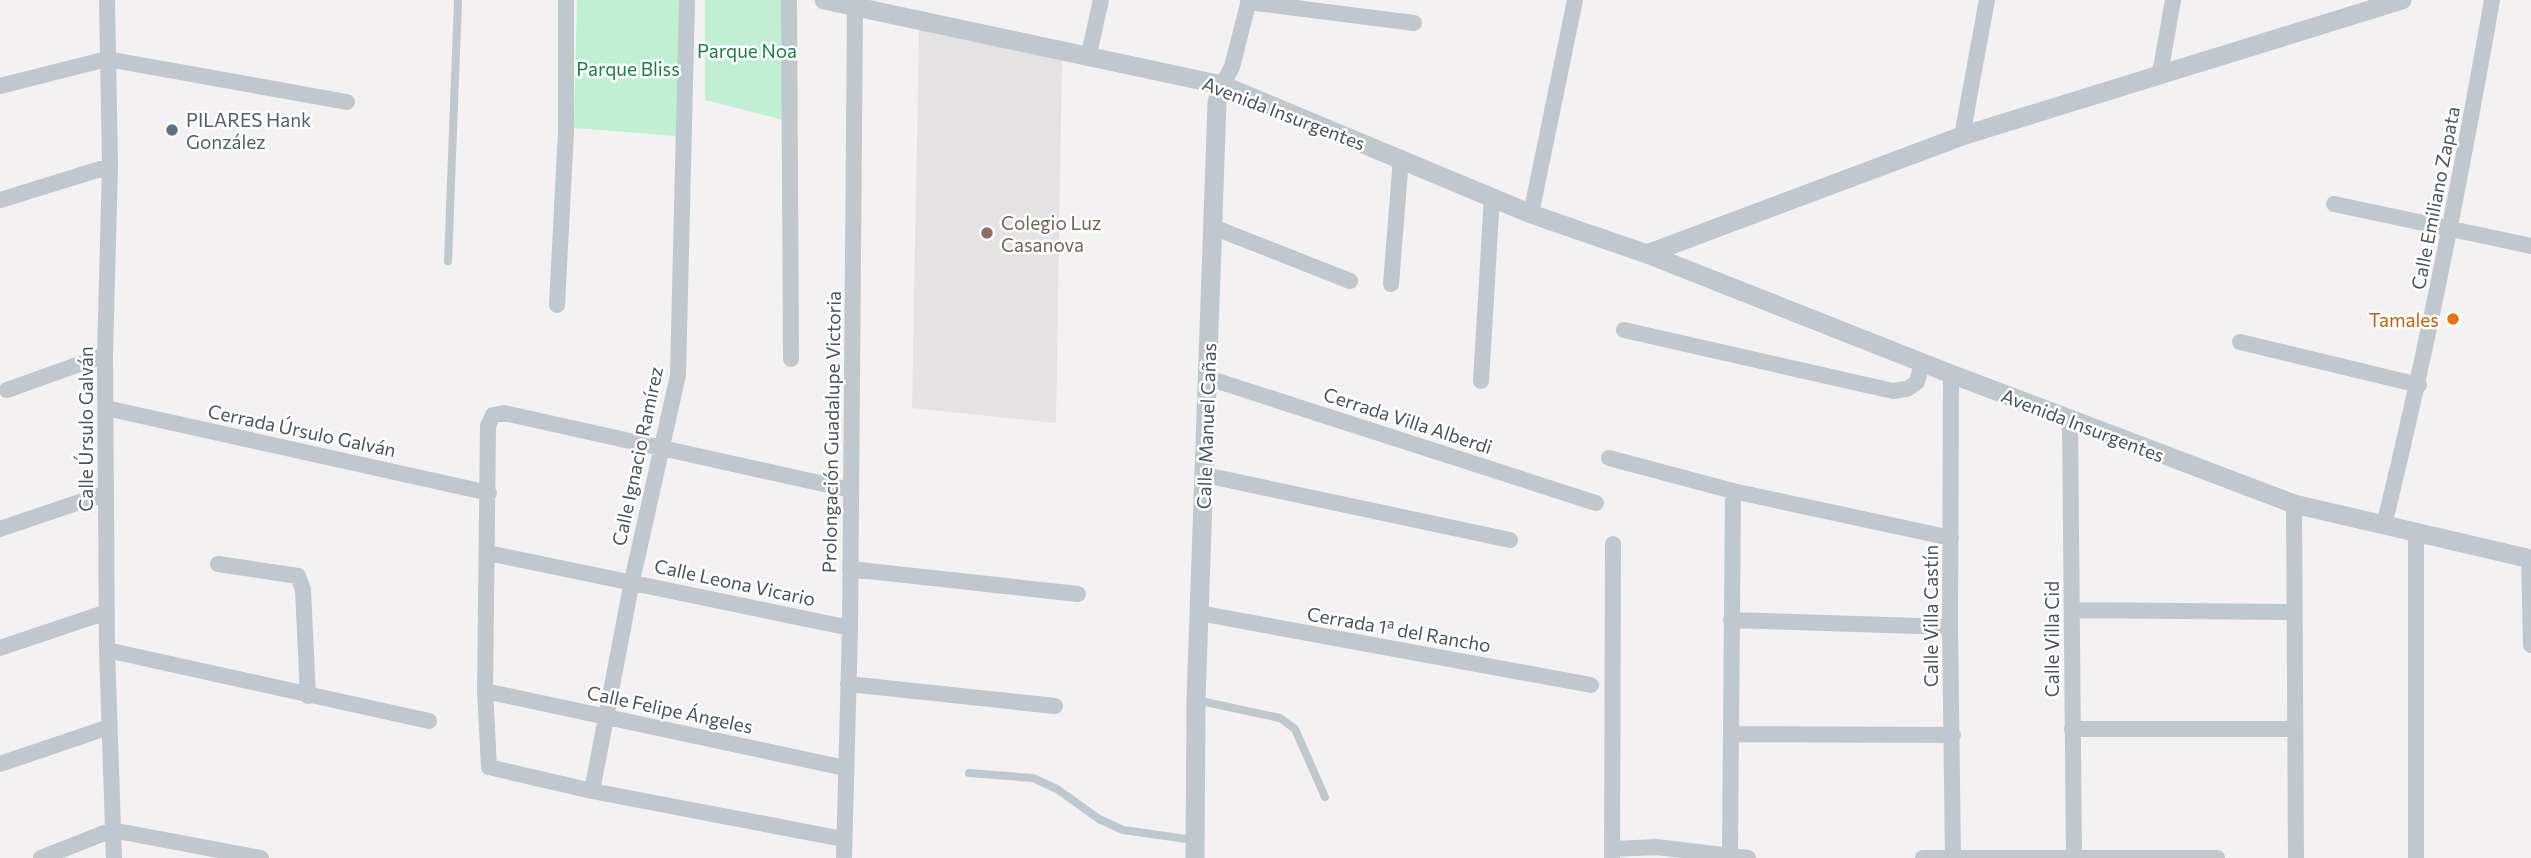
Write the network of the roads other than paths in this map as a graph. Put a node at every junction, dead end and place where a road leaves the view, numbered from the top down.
1 (107, 0) edge
2 (458, 0) edge
3 (566, 0) edge
4 (687, 0) edge
5 (789, 0) edge
6 (824, 0) edge
7 (1101, 0) edge
8 (1575, 0) edge
9 (1987, 0) edge
10 (2173, 0) edge
11 (2402, 0) edge
12 (2492, 0) edge
13 (1249, 1) edge
14 (855, 7) junction
15 (1414, 23) dead end
16 (1089, 54) junction
17 (107, 59) junction
18 (2161, 74) junction
19 (1222, 85) junction
20 (0, 86) edge
21 (346, 102) dead end
22 (1962, 136) junction
23 (1401, 158) junction
24 (110, 166) junction
25 (1492, 197) junction
26 (0, 200) edge
27 (2334, 204) dead end
28 (1531, 214) junction
29 (1213, 227) junction
30 (2452, 229) junction
31 (2531, 246) edge
32 (1647, 254) junction
33 (448, 261) dead end
34 (1350, 281) dead end
35 (1391, 284) dead end
36 (558, 305) dead end
37 (1623, 330) dead end
38 (2239, 342) dead end
39 (105, 355) junction
40 (791, 359) dead end
41 (1922, 363) junction
42 (1951, 374) junction
43 (1208, 378) junction
44 (1481, 381) dead end
45 (2419, 386) junction
46 (7, 390) dead end
47 (106, 408) junction
48 (2070, 420) junction
49 (661, 445) junction
50 (1609, 458) dead end
51 (1205, 475) junction
52 (851, 490) junction
53 (1733, 491) junction
54 (106, 493) junction
55 (489, 493) junction
56 (1596, 503) dead end
57 (2294, 503) junction
58 (2384, 525) junction
59 (0, 529) edge
60 (2416, 533) junction
61 (1951, 538) junction
62 (1510, 540) dead end
63 (1613, 544) dead end
64 (488, 553) junction
65 (2530, 558) edge
66 (218, 564) dead end
67 (850, 569) junction
68 (632, 581) junction
69 (1078, 594) dead end
70 (2072, 610) junction
71 (107, 612) junction
72 (2292, 612) junction
73 (1199, 613) junction
74 (1731, 620) junction
75 (1950, 627) junction
76 (850, 628) junction
77 (2531, 632) edge
78 (2531, 645) edge
79 (0, 648) edge
80 (107, 650) junction
81 (848, 684) junction
82 (1591, 685) dead end
83 (485, 691) junction
84 (308, 696) junction
85 (1196, 700) junction
86 (1055, 706) dead end
87 (608, 717) junction
88 (429, 721) dead end
89 (108, 727) junction
90 (2072, 729) junction
91 (2295, 729) junction
92 (1731, 734) junction
93 (1952, 735) junction
94 (0, 764) edge
95 (845, 768) junction
96 (969, 773) dead end
97 (592, 791) junction
98 (1325, 797) dead end
99 (112, 830) junction
100 (843, 839) junction
101 (1195, 849) edge
102 (1612, 853) edge
103 (1730, 855) junction
104 (1954, 857) edge
105 (2074, 857) edge
106 (41, 858) edge
107 (114, 858) edge
108 (261, 858) edge
109 (844, 858) edge
110 (1748, 858) edge
111 (1923, 858) edge
112 (2217, 858) edge
113 (2296, 858) edge
114 (2416, 858) edge

1 - 17 street, Calle Úrsulo Galván
2 - 33 lane
3 - 36 street
4 - 49 street, Calle Ignacio Ramírez
5 - 40 street
6 - 14 street, Avenida Insurgentes
7 - 16 street
8 - 28 street
9 - 22 street
10 - 18 street
11 - 18 street
12 - 30 street, Calle Emiliano Zapata
13 - 15 street
13 - 19 street, Calle Manuel Cañas
14 - 16 street, Avenida Insurgentes
14 - 52 street, Prolongación Guadalupe Victoria
16 - 19 street, Avenida Insurgentes
17 - 20 street
17 - 21 street
17 - 24 street, Calle Úrsulo Galván
18 - 22 street
19 - 23 street, Avenida Insurgentes
19 - 29 street, Calle Manuel Cañas
22 - 32 street
23 - 25 street, Avenida Insurgentes
23 - 35 street
24 - 26 street
24 - 39 street, Calle Úrsulo Galván
25 - 28 street, Avenida Insurgentes
25 - 44 street
27 - 30 street
28 - 32 street, Avenida Insurgentes
29 - 34 street
29 - 43 street, Calle Manuel Cañas
30 - 31 street
30 - 45 street, Calle Emiliano Zapata
32 - 41 street, Avenida Insurgentes
37 - 41 street
38 - 45 street
39 - 46 street
39 - 47 street, Calle Úrsulo Galván
41 - 42 street, Avenida Insurgentes
42 - 48 street, Avenida Insurgentes
42 - 61 street, Calle Villa Castín
43 - 51 street, Calle Manuel Cañas
43 - 56 street, Cerrada Villa Alberdi
45 - 58 street, Calle Emiliano Zapata
47 - 54 street, Calle Úrsulo Galván
47 - 55 street, Cerrada Úrsulo Galván
48 - 57 street, Avenida Insurgentes
48 - 70 street, Calle Villa Cid
49 - 52 street
49 - 55 street
49 - 68 street, Calle Ignacio Ramírez
50 - 53 street
51 - 62 street
51 - 73 street, Calle Manuel Cañas
52 - 67 street, Prolongación Guadalupe Victoria
53 - 61 street
53 - 74 street
54 - 59 street
54 - 71 street, Calle Úrsulo Galván
55 - 64 street
57 - 58 street, Avenida Insurgentes
57 - 72 street
58 - 60 street, Avenida Insurgentes
60 - 65 street, Avenida Insurgentes
60 - 114 street
61 - 75 street, Calle Villa Castín
63 - 102 street
64 - 68 street, Calle Leona Vicario
64 - 83 street
65 - 77 street
66 - 84 street
67 - 69 street
67 - 76 street, Prolongación Guadalupe Victoria
68 - 76 street, Calle Leona Vicario
68 - 87 street, Calle Ignacio Ramírez
70 - 72 street
70 - 90 street, Calle Villa Cid
71 - 79 street
71 - 80 street, Calle Úrsulo Galván
72 - 91 street
73 - 82 street, Cerrada 1ª del Rancho
73 - 85 street, Calle Manuel Cañas
74 - 75 street
74 - 92 street
75 - 93 street, Calle Villa Castín
76 - 81 street, Prolongación Guadalupe Victoria
77 - 78 street
80 - 84 street
80 - 89 street, Calle Úrsulo Galván
81 - 86 street
81 - 95 street, Prolongación Guadalupe Victoria
83 - 87 street, Calle Felipe Ángeles
83 - 97 street
84 - 88 street
85 - 98 lane
85 - 101 street, Calle Manuel Cañas
87 - 95 street, Calle Felipe Ángeles
87 - 97 street, Calle Ignacio Ramírez
89 - 94 street
89 - 99 street, Calle Úrsulo Galván
90 - 91 street
90 - 105 street, Calle Villa Cid
91 - 113 street
92 - 93 street
92 - 103 street
93 - 104 street, Calle Villa Castín
95 - 100 street, Prolongación Guadalupe Victoria
96 - 101 lane
97 - 100 street
99 - 106 street
99 - 107 street, Calle Úrsulo Galván
99 - 108 street
100 - 109 street, Prolongación Guadalupe Victoria
102 - 103 street
103 - 110 street
104 - 105 street
104 - 111 street
105 - 112 street

